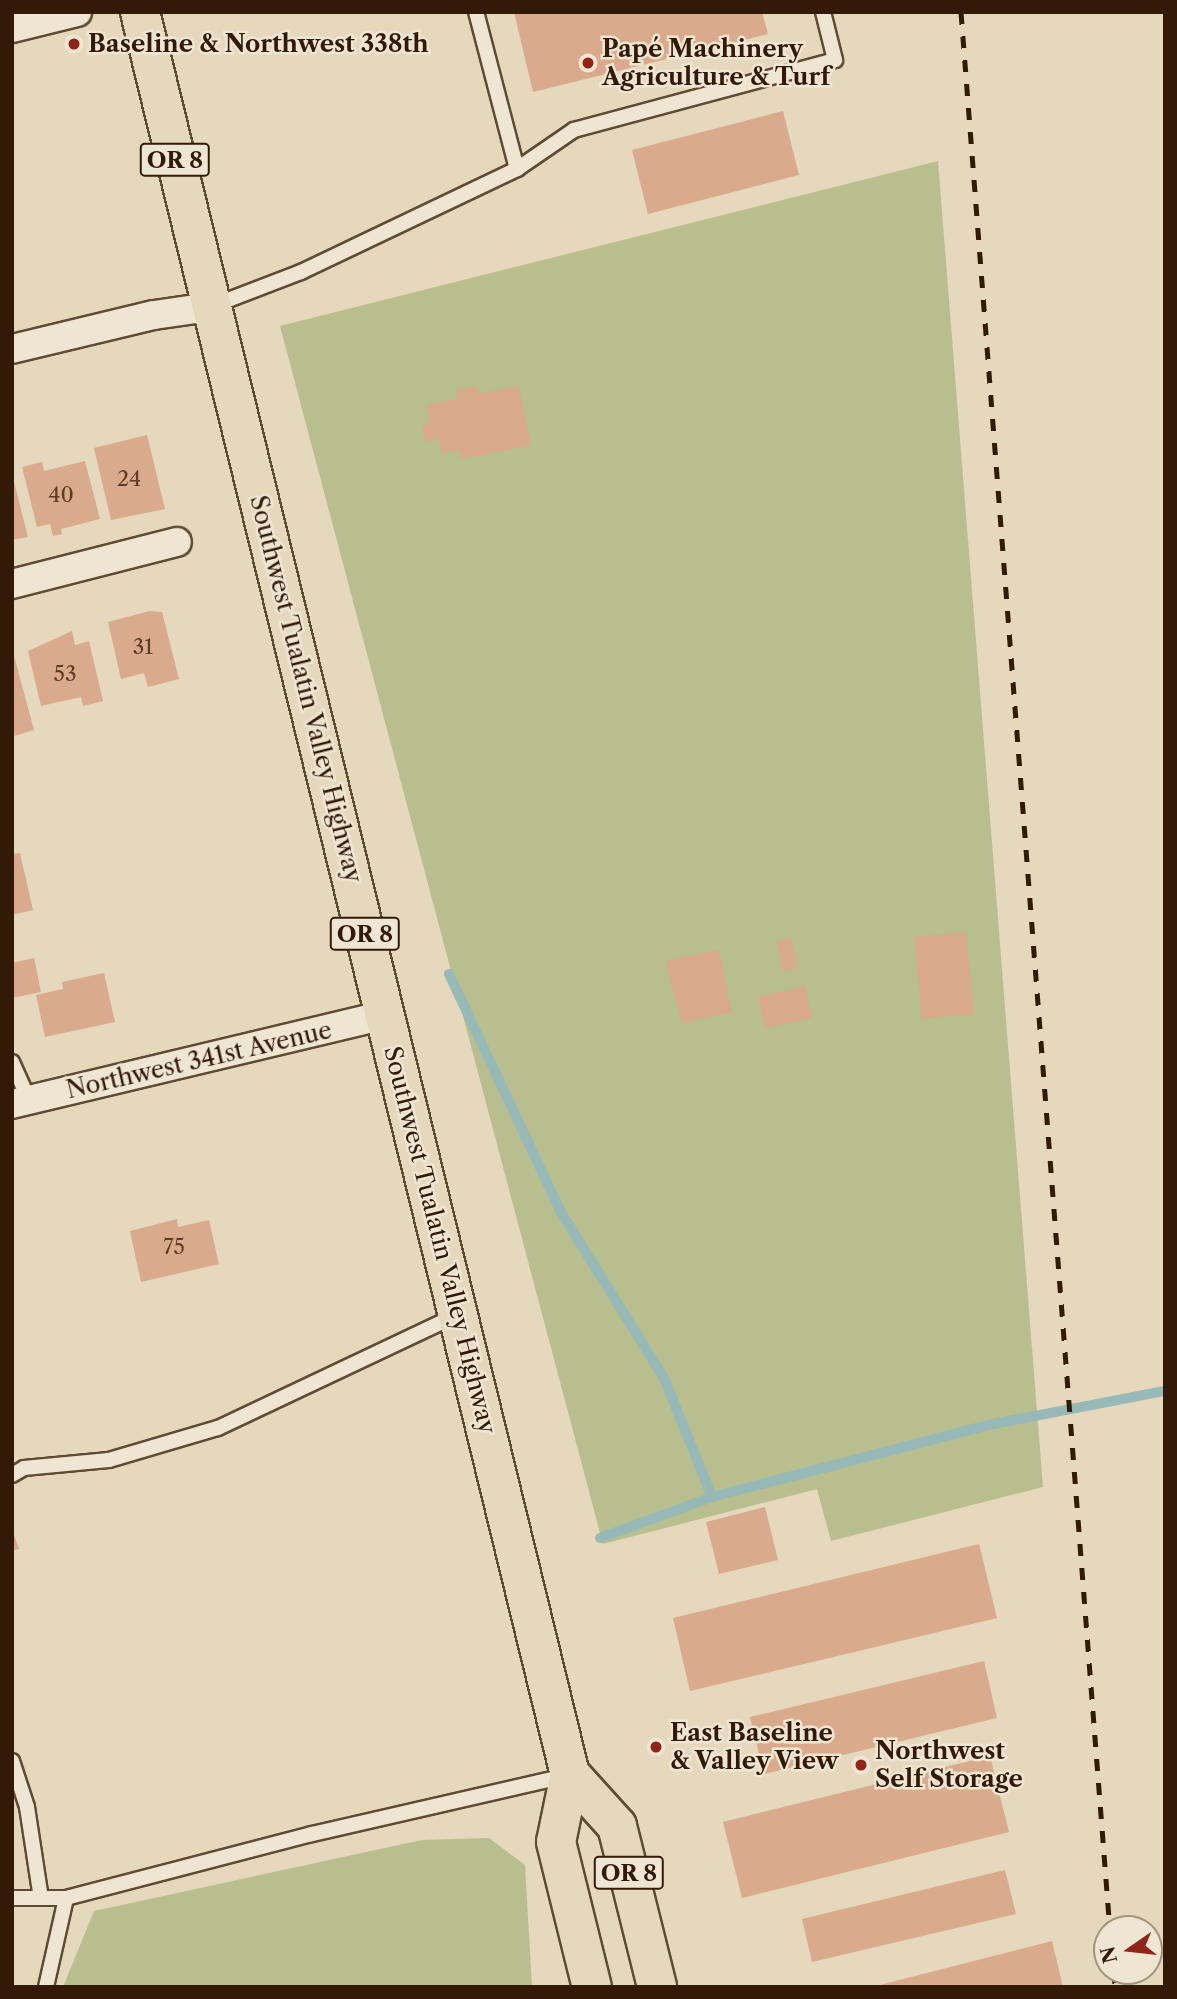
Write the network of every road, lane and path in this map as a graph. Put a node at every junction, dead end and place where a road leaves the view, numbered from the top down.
1 (77, 12) edge
2 (140, 12) edge
3 (477, 12) edge
4 (823, 12) edge
5 (12, 28) edge
6 (517, 169) junction
7 (210, 307) junction
8 (12, 349) edge
9 (177, 542) dead end
10 (12, 584) edge
11 (385, 1015) junction
12 (12, 1062) edge
13 (21, 1102) edge
14 (458, 1315) junction
15 (12, 1475) edge
16 (12, 1761) edge
17 (570, 1774) junction
18 (12, 1898) edge
19 (41, 1898) junction
20 (66, 1898) junction
21 (46, 1987) edge
22 (592, 1987) edge
23 (657, 1987) edge

1 - 5 street
2 - 7 highway, Southwest Tualatin Valley Highway / OR 8
3 - 6 lane
4 - 6 lane
6 - 7 lane
7 - 8 street
7 - 11 highway, Southwest Tualatin Valley Highway / OR 8
9 - 10 street
11 - 13 street, Northwest 341st Avenue
11 - 14 highway, Southwest Tualatin Valley Highway / OR 8
12 - 13 lane
14 - 15 lane
14 - 17 highway, Southwest Tualatin Valley Highway / OR 8
16 - 19 lane
17 - 20 lane
17 - 22 highway, OR 8
17 - 23 highway, OR 8
18 - 19 lane
19 - 20 lane
20 - 21 lane

